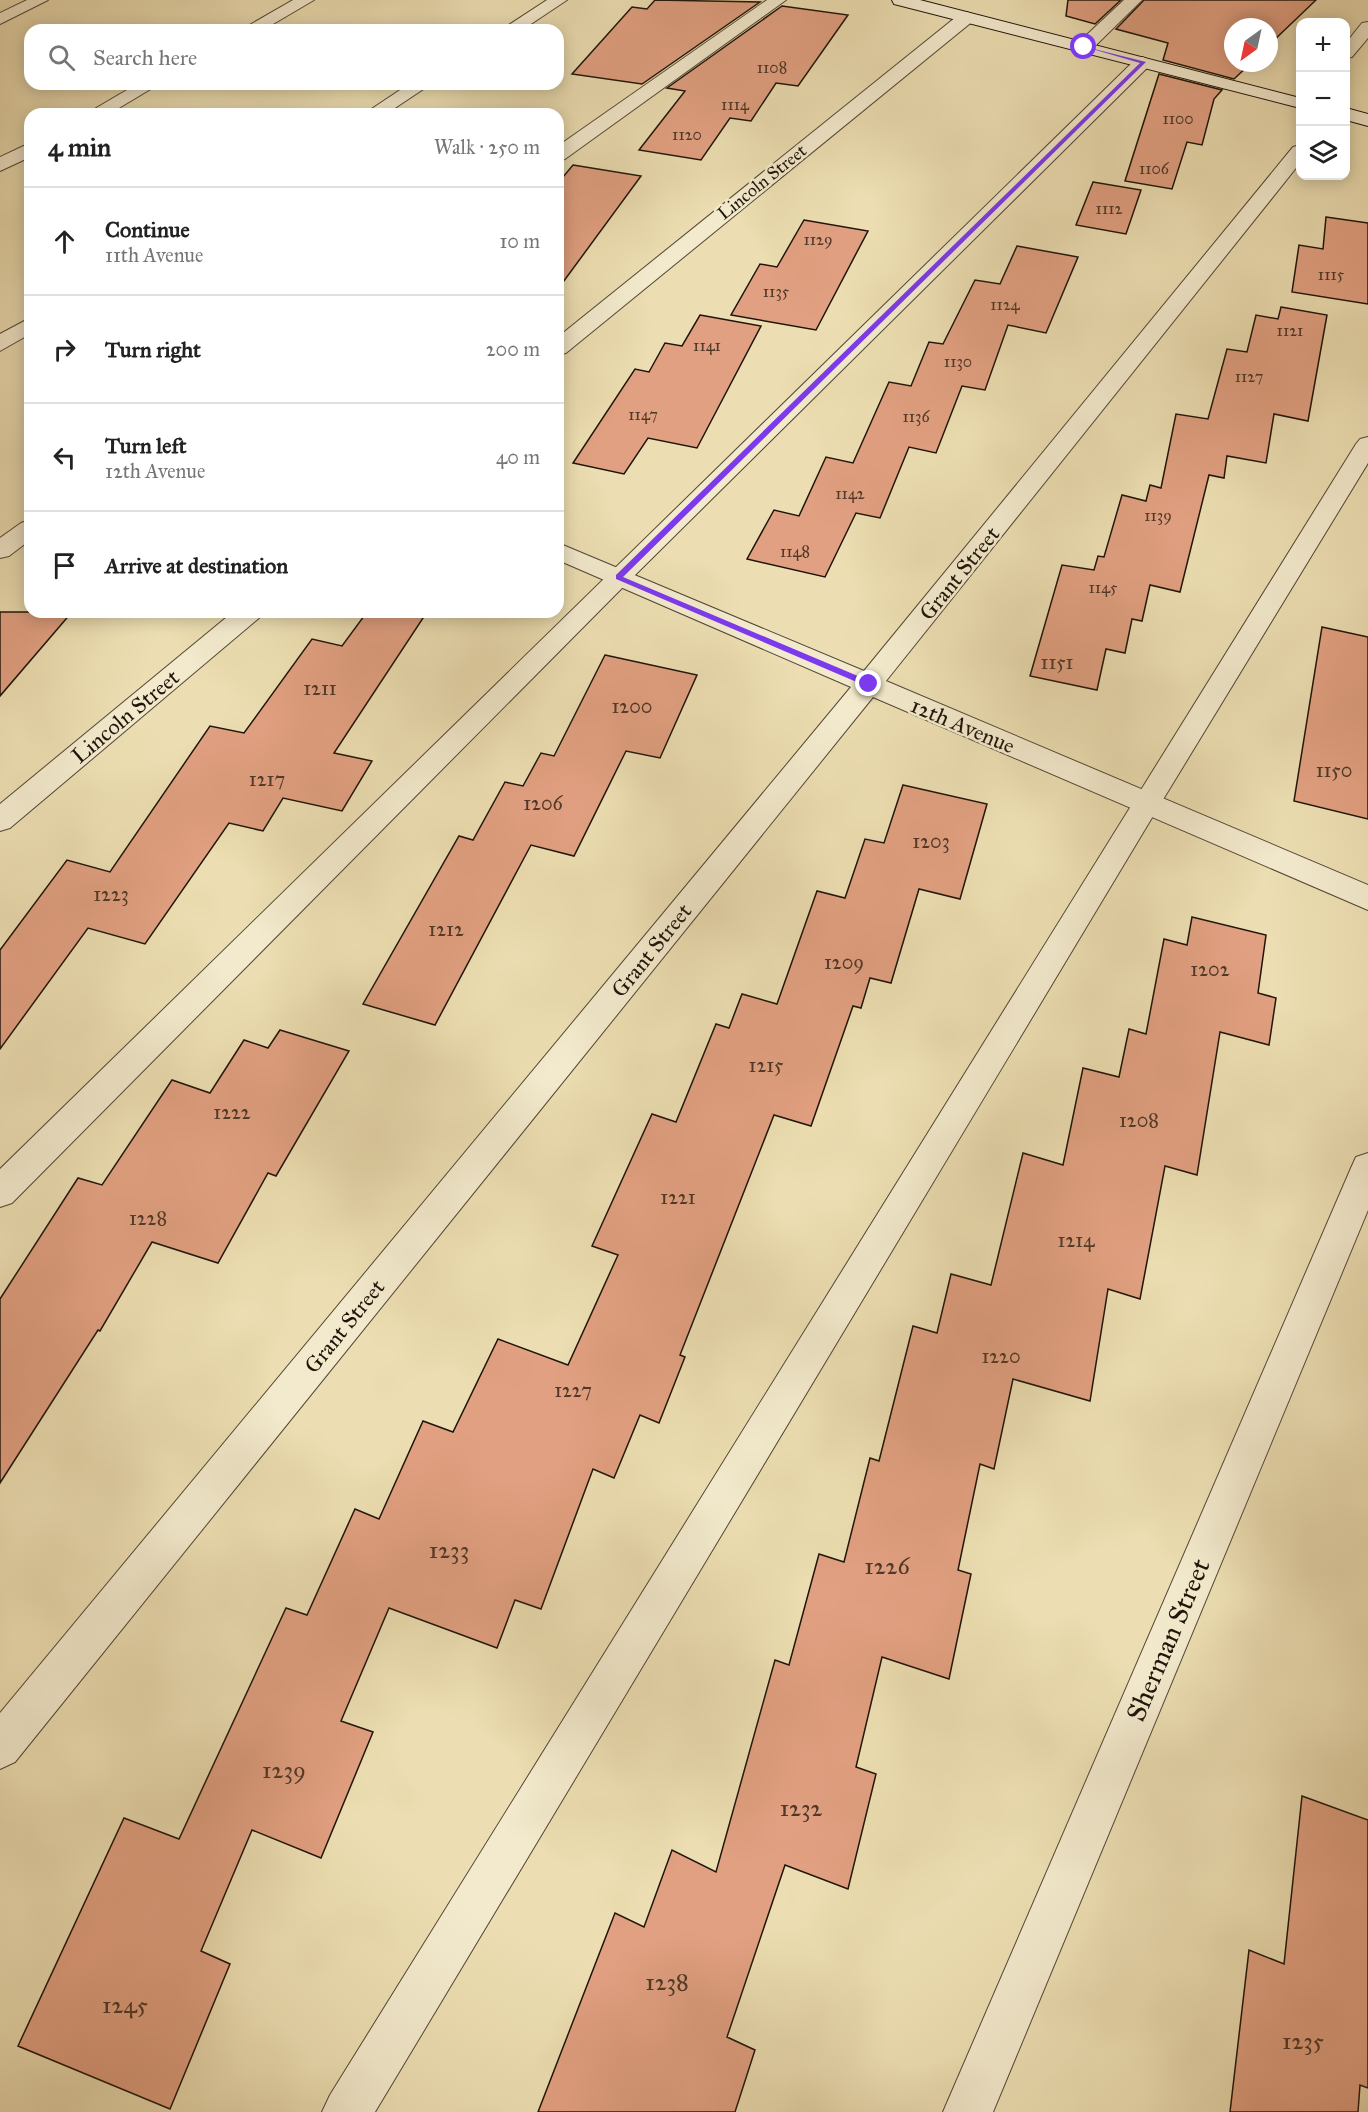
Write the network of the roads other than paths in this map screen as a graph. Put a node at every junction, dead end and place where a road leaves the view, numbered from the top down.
1 (40, 0) edge
2 (306, 0) edge
3 (559, 0) edge
4 (778, 0) edge
5 (900, 0) edge
6 (1134, 0) edge
7 (966, 17) junction
8 (0, 19) edge
9 (261, 24) edge
10 (520, 24) edge
11 (1368, 27) edge
12 (1084, 47) junction
13 (1350, 48) edge
14 (1143, 62) junction
15 (139, 90) edge
16 (412, 90) edge
17 (1296, 102) edge
18 (106, 108) edge
19 (384, 108) edge
20 (1350, 115) edge
21 (1368, 120) edge
22 (564, 151) edge
23 (24, 152) edge
24 (1296, 156) edge
25 (0, 165) edge
26 (24, 325) edge
27 (564, 343) edge
28 (0, 344) edge
29 (1368, 444) edge
30 (24, 532) edge
31 (0, 550) edge
32 (564, 554) edge
33 (618, 577) junction
34 (243, 618) edge
35 (869, 684) junction
36 (1146, 803) junction
37 (0, 820) edge
38 (1368, 898) edge
39 (1368, 1168) edge
40 (0, 1192) edge
41 (0, 1747) edge
42 (347, 2112) edge
43 (968, 2112) edge

1 - 8 street
2 - 9 street
3 - 10 street
4 - 22 street
5 - 7 street
6 - 12 street
7 - 12 street
7 - 27 street, Lincoln Street
11 - 13 street
12 - 14 street
14 - 17 street
14 - 33 street
15 - 18 street
16 - 19 street
20 - 21 street
23 - 25 street
24 - 35 street, Grant Street
26 - 28 street
29 - 36 street
30 - 31 street
32 - 33 street, 12th Avenue
33 - 35 street, 12th Avenue
33 - 40 street
34 - 37 street, Lincoln Street
35 - 36 street, 12th Avenue
35 - 41 street, Grant Street
36 - 38 street, 12th Avenue
36 - 42 street
39 - 43 street, Sherman Street

